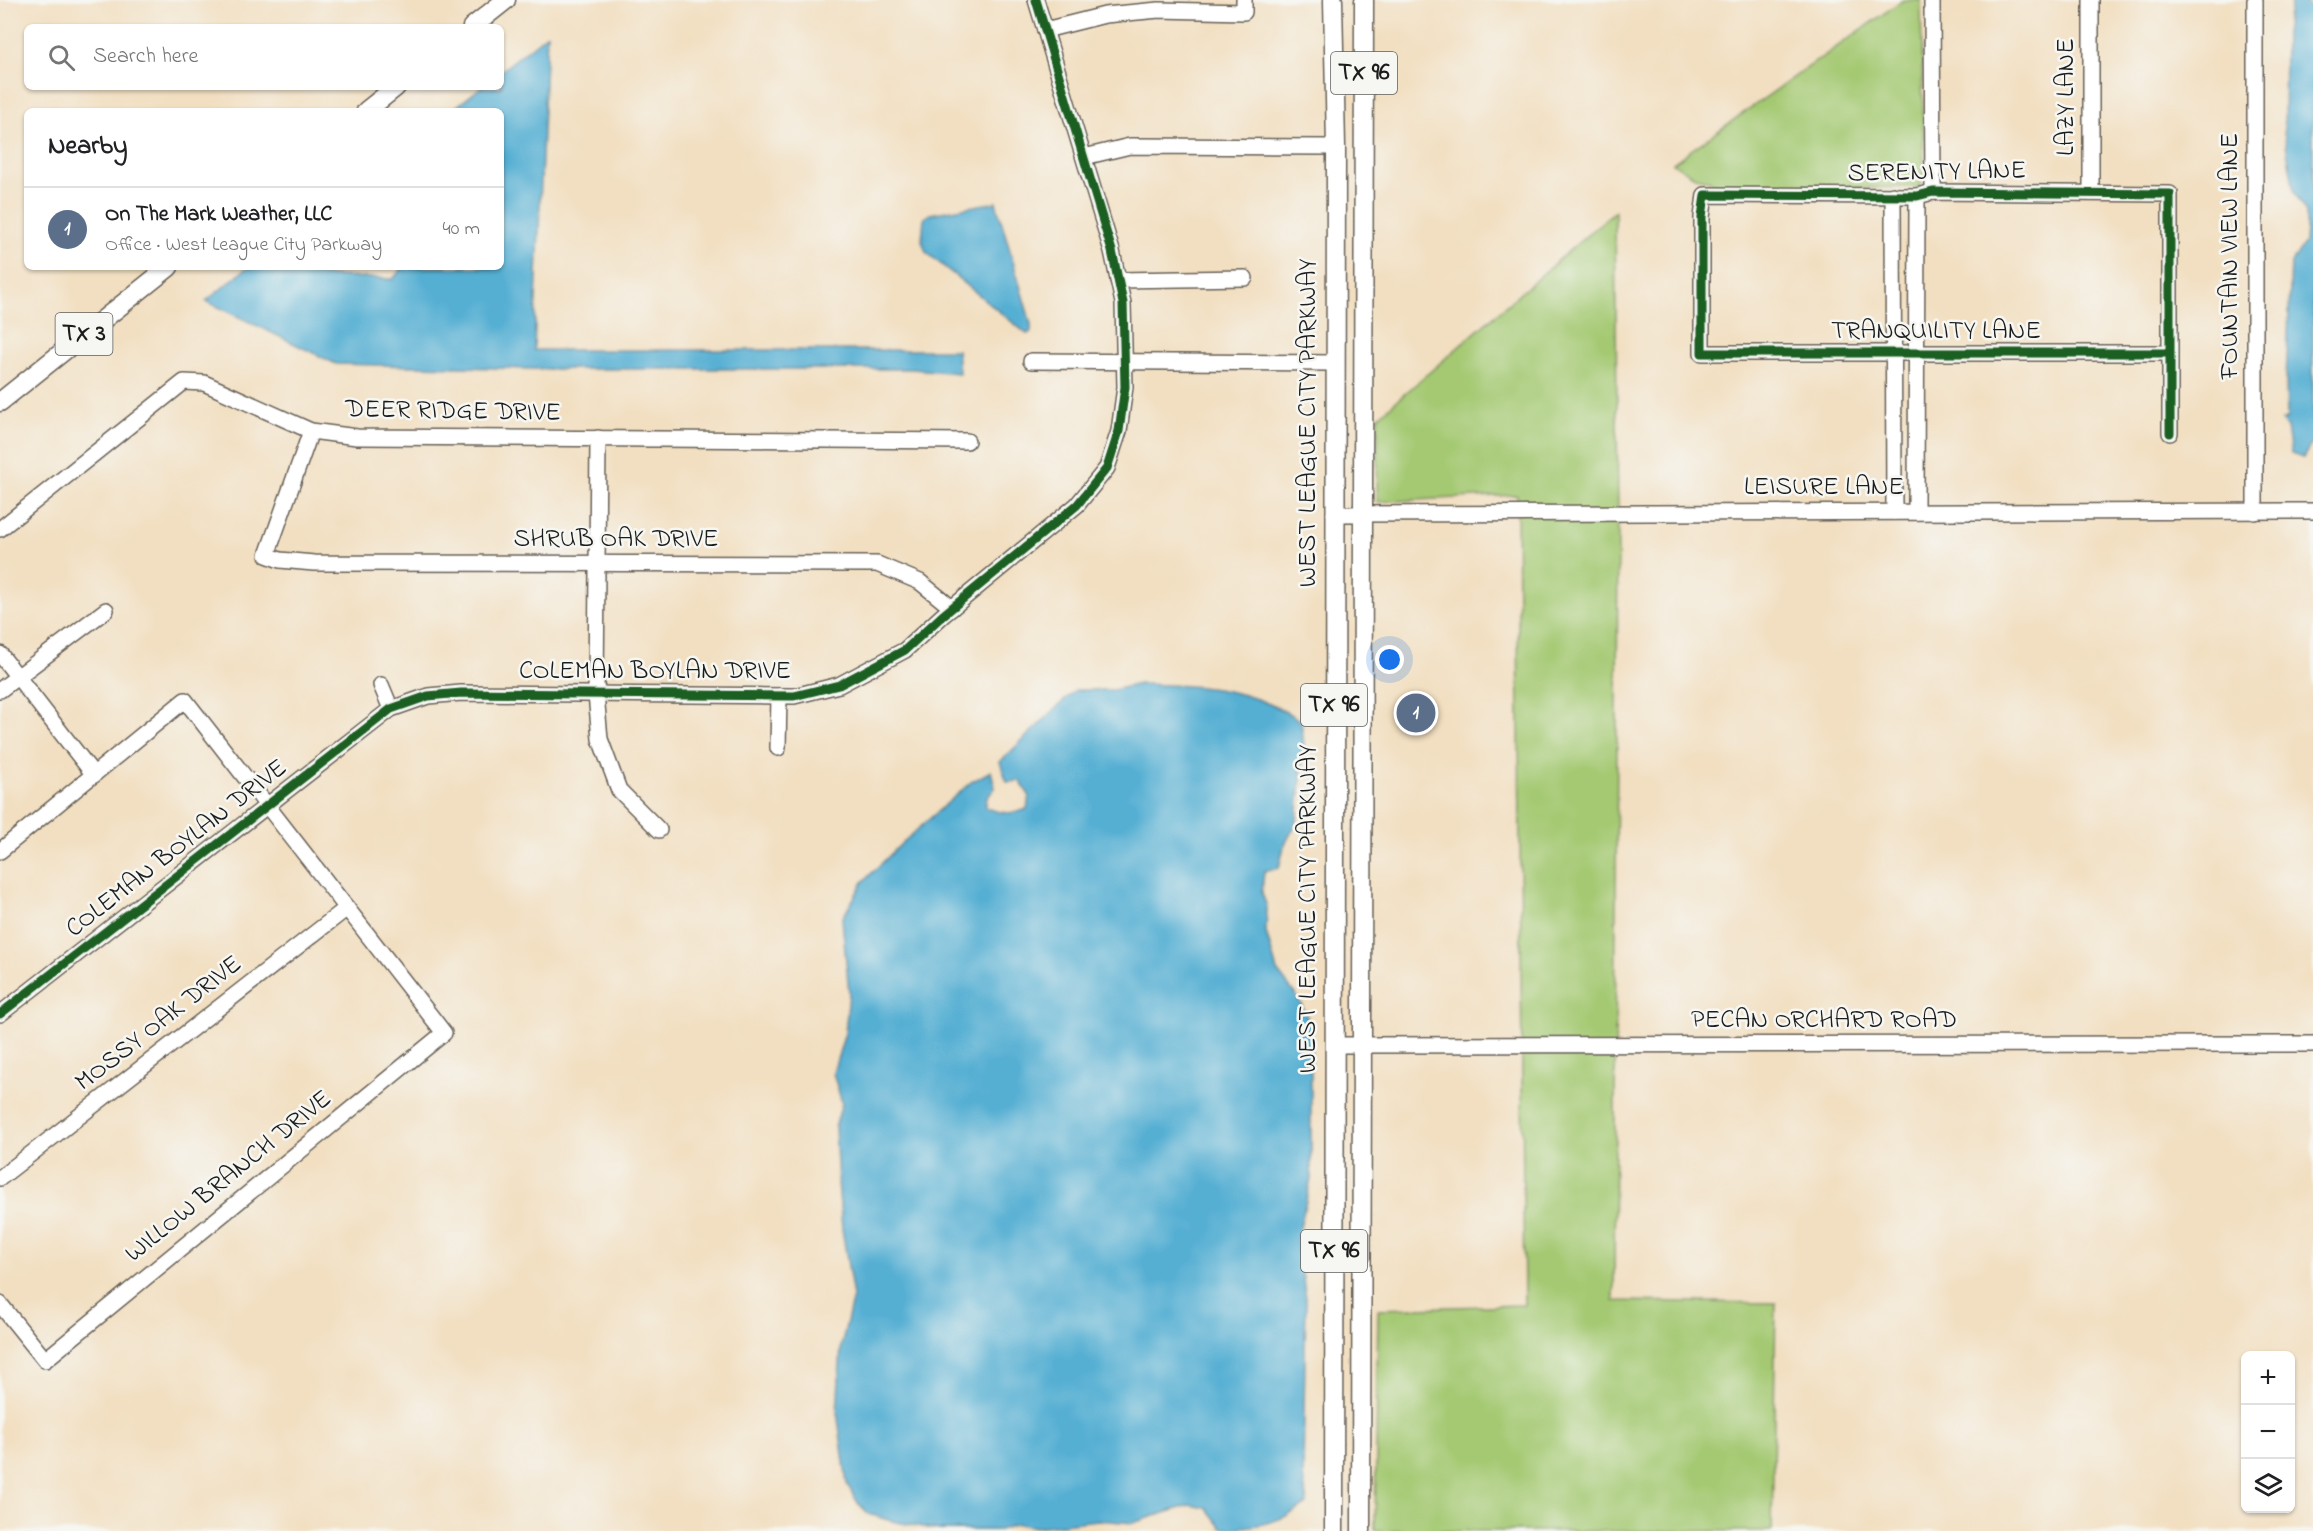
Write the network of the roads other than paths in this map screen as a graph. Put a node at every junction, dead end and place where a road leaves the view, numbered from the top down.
1 (506, 0) edge
2 (1036, 0) edge
3 (1244, 0) edge
4 (1333, 0) edge
5 (1364, 0) edge
6 (1932, 0) edge
7 (2091, 0) edge
8 (2255, 0) edge
9 (476, 24) edge
10 (1045, 30) junction
11 (392, 90) edge
12 (370, 108) edge
13 (1336, 147) junction
14 (1364, 147) junction
15 (1084, 157) junction
16 (1933, 192) junction
17 (2091, 193) junction
18 (1893, 195) junction
19 (1917, 196) junction
20 (165, 270) edge
21 (1245, 278) dead end
22 (1118, 280) junction
23 (1702, 353) joint
24 (1894, 353) junction
25 (1916, 353) junction
26 (2170, 353) junction
27 (1031, 361) dead end
28 (1125, 361) junction
29 (1334, 363) junction
30 (0, 402) edge
31 (311, 431) junction
32 (2170, 433) dead end
33 (598, 438) junction
34 (967, 441) dead end
35 (2313, 511) edge
36 (1894, 512) junction
37 (1916, 512) junction
38 (2255, 512) junction
39 (1362, 513) junction
40 (1335, 514) junction
41 (0, 529) edge
42 (597, 564) junction
43 (952, 608) junction
44 (106, 610) dead end
45 (0, 654) edge
46 (18, 676) junction
47 (381, 686) dead end
48 (0, 690) edge
49 (596, 694) junction
50 (779, 696) junction
51 (391, 709) junction
52 (778, 747) dead end
53 (94, 775) junction
54 (267, 806) junction
55 (659, 830) dead end
56 (0, 851) edge
57 (347, 908) junction
58 (0, 1014) edge
59 (2313, 1044) edge
60 (1335, 1045) junction
61 (1363, 1045) junction
62 (0, 1178) edge
63 (0, 1304) edge
64 (1334, 1531) edge
65 (1361, 1531) edge

1 - 9 main road
2 - 10 street, COLEMAN BOYLAN DRIVE
3 - 10 street
4 - 13 main road, WEST LEAGUE CITY PARKWAY / TX 96
5 - 14 main road, WEST LEAGUE CITY PARKWAY / TX 96
6 - 16 street
7 - 17 street, LAZY LANE
8 - 38 street, FOUNTAIN VIEW LANE
10 - 15 street, COLEMAN BOYLAN DRIVE
11 - 12 main road
13 - 14 main road
13 - 15 street
13 - 29 main road, WEST LEAGUE CITY PARKWAY / TX 96
14 - 39 main road, WEST LEAGUE CITY PARKWAY / TX 96
15 - 22 street, COLEMAN BOYLAN DRIVE
16 - 17 street, SERENITY LANE
16 - 19 street, SERENITY LANE
17 - 26 street, SERENITY LANE
18 - 19 street, SERENITY LANE
18 - 23 street, SERENITY LANE
18 - 24 street
19 - 25 street
20 - 30 main road, TX 3
21 - 22 street
22 - 28 street, COLEMAN BOYLAN DRIVE
23 - 24 street, TRANQUILITY LANE
24 - 25 street, TRANQUILITY LANE
24 - 36 street
25 - 26 street, TRANQUILITY LANE
25 - 37 street
26 - 32 street
27 - 28 street
28 - 29 street
28 - 43 street, COLEMAN BOYLAN DRIVE
29 - 40 main road, WEST LEAGUE CITY PARKWAY / TX 96
31 - 33 street, DEER RIDGE DRIVE
31 - 41 street, DEER RIDGE DRIVE
31 - 42 street, SHRUB OAK DRIVE
33 - 34 street, DEER RIDGE DRIVE
33 - 42 street
35 - 38 street, LEISURE LANE
36 - 37 street, LEISURE LANE
36 - 39 street, LEISURE LANE
37 - 38 street, LEISURE LANE
39 - 40 street, LEISURE LANE
39 - 61 main road, WEST LEAGUE CITY PARKWAY / TX 96
40 - 60 main road, WEST LEAGUE CITY PARKWAY / TX 96
42 - 43 street, SHRUB OAK DRIVE
42 - 49 street
43 - 50 street, COLEMAN BOYLAN DRIVE
44 - 46 street
45 - 46 street
46 - 48 street
46 - 53 street
47 - 51 street
49 - 50 street, COLEMAN BOYLAN DRIVE
49 - 51 street, COLEMAN BOYLAN DRIVE
49 - 55 street
50 - 52 street
51 - 54 street, COLEMAN BOYLAN DRIVE
53 - 54 street
53 - 56 street
54 - 57 street
54 - 58 street, COLEMAN BOYLAN DRIVE
57 - 62 street, MOSSY OAK DRIVE
57 - 63 street, WILLOW BRANCH DRIVE
59 - 61 street, PECAN ORCHARD ROAD
60 - 61 street, PECAN ORCHARD ROAD
60 - 64 main road, WEST LEAGUE CITY PARKWAY / TX 96
61 - 65 main road, WEST LEAGUE CITY PARKWAY / TX 96

